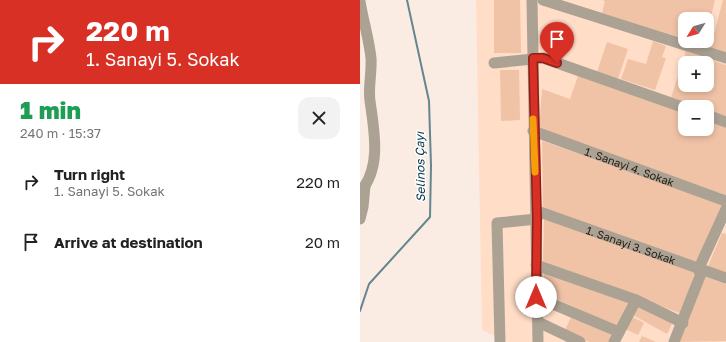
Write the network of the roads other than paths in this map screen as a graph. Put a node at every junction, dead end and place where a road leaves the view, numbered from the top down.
1 (532, 0) edge
2 (543, 0) edge
3 (360, 1) edge
4 (533, 58) junction
5 (726, 58) edge
6 (494, 63) dead end
7 (678, 106) edge
8 (714, 118) edge
9 (726, 122) edge
10 (533, 131) junction
11 (363, 189) edge
12 (726, 201) edge
13 (726, 209) edge
14 (537, 215) junction
15 (360, 219) edge
16 (536, 265) junction
17 (699, 268) junction
18 (726, 278) edge
19 (536, 297) junction
20 (636, 300) junction
21 (538, 322) junction
22 (683, 322) junction
23 (616, 337) edge
24 (500, 342) edge
25 (538, 342) edge
26 (580, 342) edge
27 (674, 342) edge

1 - 4 street
2 - 5 street
3 - 11 street
4 - 6 street
4 - 7 street
4 - 10 street
8 - 9 street
10 - 12 street, 1. Sanayi 4. Sokak
10 - 14 street
11 - 15 street
13 - 17 street
14 - 16 street
14 - 17 street, 1. Sanayi 3. Sokak
14 - 24 street
16 - 19 street
16 - 20 street
17 - 18 street, 1. Sanayi 3. Sokak
17 - 22 street
19 - 21 street
19 - 23 street
20 - 22 street
20 - 23 street
21 - 25 street
21 - 26 street
22 - 27 street

